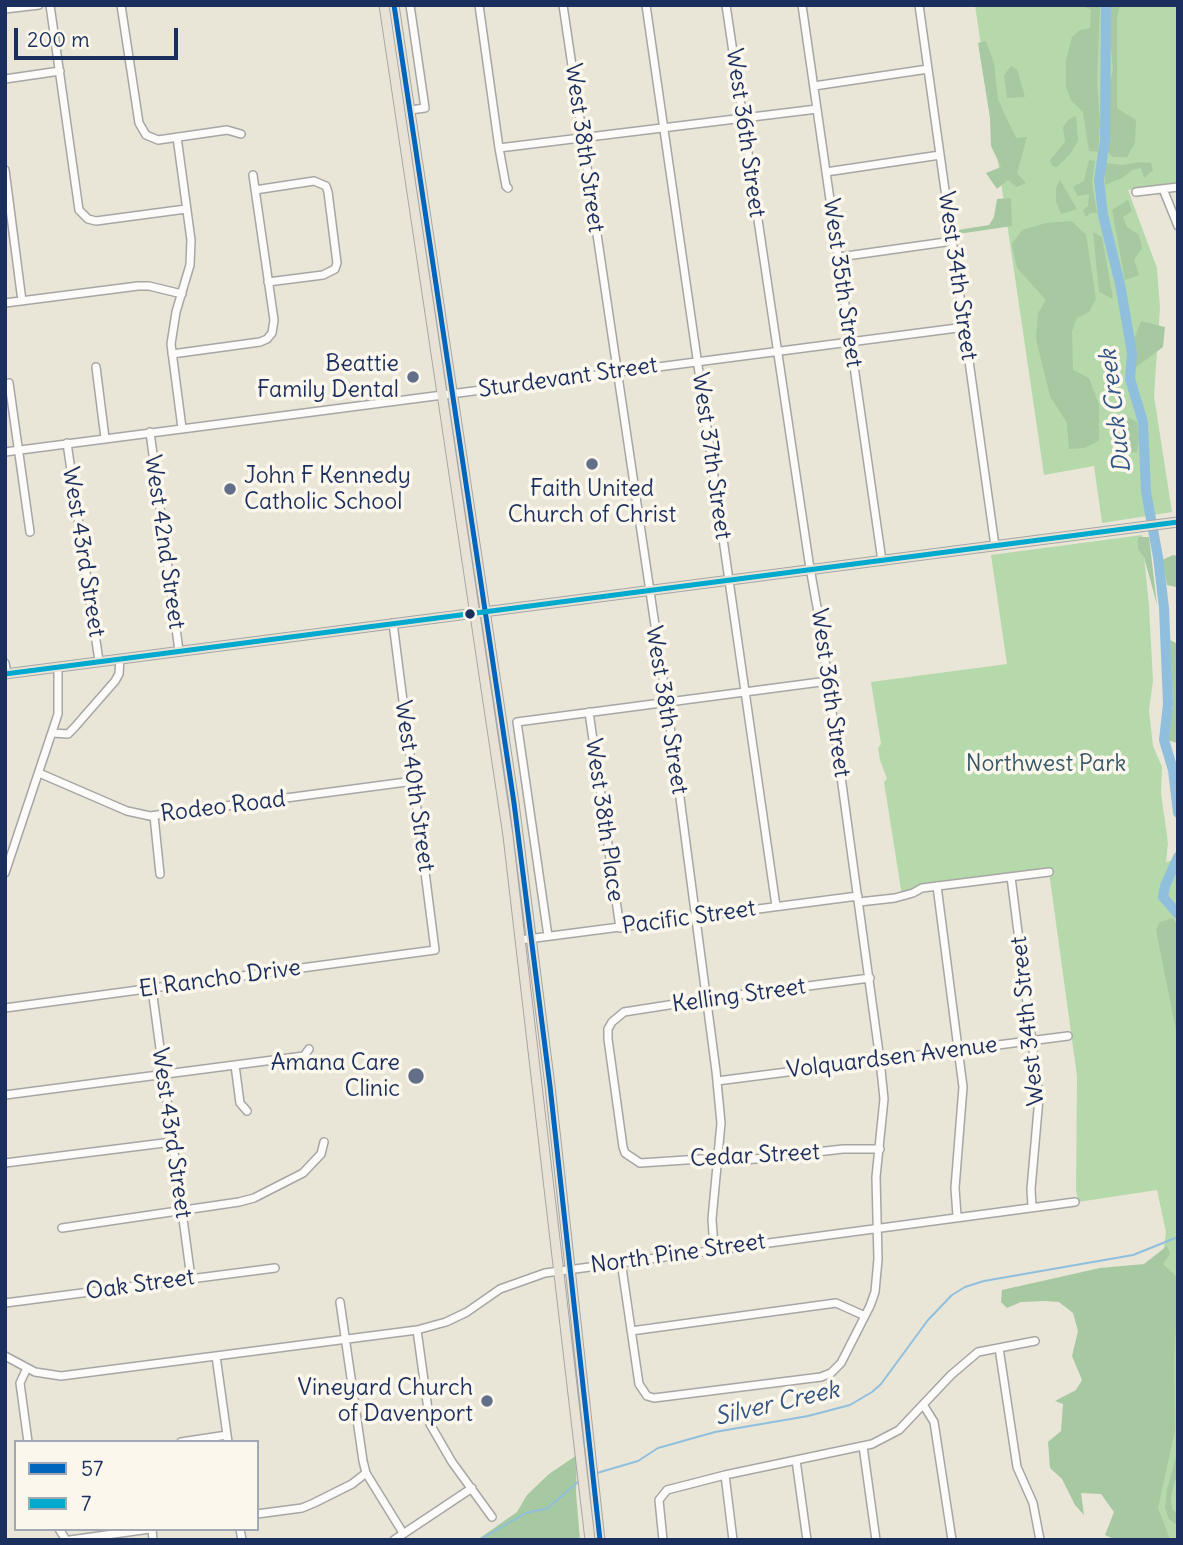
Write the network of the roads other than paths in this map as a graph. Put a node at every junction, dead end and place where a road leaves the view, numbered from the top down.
1 (39, 5) edge
2 (50, 5) edge
3 (121, 5) edge
4 (384, 5) edge
5 (394, 5) edge
6 (410, 5) edge
7 (479, 5) edge
8 (563, 5) edge
9 (646, 5) edge
10 (726, 5) edge
11 (803, 5) edge
12 (919, 5) edge
13 (5, 9) edge
14 (928, 69) junction
15 (60, 71) junction
16 (5, 79) edge
17 (814, 86) junction
18 (817, 109) junction
19 (410, 110) junction
20 (743, 117) junction
21 (663, 127) junction
22 (241, 134) dead end
23 (177, 137) junction
24 (583, 137) junction
25 (499, 148) junction
26 (940, 155) junction
27 (5, 170) edge
28 (826, 172) junction
29 (253, 175) dead end
30 (1178, 187) edge
31 (508, 188) dead end
32 (1163, 189) junction
33 (255, 190) junction
34 (1136, 192) dead end
35 (186, 209) junction
36 (1178, 226) edge
37 (953, 240) junction
38 (839, 257) junction
39 (268, 282) junction
40 (182, 294) junction
41 (22, 301) junction
42 (5, 303) edge
43 (965, 327) junction
44 (851, 343) junction
45 (778, 351) junction
46 (172, 354) junction
47 (697, 361) junction
48 (96, 367) dead end
49 (617, 372) junction
50 (9, 383) dead end
51 (453, 394) junction
52 (442, 395) junction
53 (183, 428) junction
54 (150, 432) junction
55 (105, 438) junction
56 (67, 443) junction
57 (18, 450) junction
58 (5, 452) edge
59 (1178, 522) edge
60 (30, 532) dead end
61 (995, 546) junction
62 (882, 561) junction
63 (811, 570) junction
64 (729, 579) junction
65 (648, 590) junction
66 (480, 612) junction
67 (393, 623) junction
68 (179, 651) junction
69 (120, 659) junction
70 (99, 661) junction
71 (5, 663) edge
72 (58, 667) junction
73 (6, 674) edge
74 (828, 681) junction
75 (746, 691) junction
76 (665, 702) junction
77 (589, 712) junction
78 (53, 733) junction
79 (39, 773) junction
80 (414, 781) junction
81 (154, 816) junction
82 (1049, 872) dead end
83 (5, 873) edge
84 (160, 874) dead end
85 (1011, 877) junction
86 (937, 886) junction
87 (859, 899) junction
88 (776, 906) junction
89 (696, 917) junction
90 (620, 928) junction
91 (548, 936) junction
92 (531, 939) junction
93 (520, 940) junction
94 (435, 950) joint
95 (870, 978) junction
96 (152, 989) junction
97 (707, 999) junction
98 (5, 1008) edge
99 (1068, 1036) dead end
100 (1033, 1040) junction
101 (309, 1049) dead end
102 (959, 1049) junction
103 (880, 1060) junction
104 (235, 1065) junction
105 (163, 1075) junction
106 (717, 1081) junction
107 (5, 1095) edge
108 (247, 1111) dead end
109 (172, 1142) junction
110 (324, 1142) dead end
111 (880, 1149) junction
112 (630, 1159) joint
113 (719, 1159) junction
114 (5, 1164) edge
115 (1075, 1202) dead end
116 (1032, 1206) junction
117 (181, 1210) junction
118 (957, 1216) junction
119 (877, 1227) junction
120 (62, 1228) dead end
121 (715, 1249) junction
122 (621, 1261) junction
123 (275, 1268) dead end
124 (564, 1270) junction
125 (191, 1278) junction
126 (340, 1302) dead end
127 (5, 1303) edge
128 (865, 1316) junction
129 (417, 1330) junction
130 (631, 1331) junction
131 (345, 1339) junction
132 (1035, 1341) dead end
133 (999, 1348) junction
134 (5, 1356) edge
135 (216, 1356) junction
136 (27, 1368) junction
137 (924, 1406) junction
138 (228, 1438) edge
139 (28, 1440) edge
140 (204, 1440) edge
141 (863, 1446) junction
142 (796, 1460) junction
143 (366, 1473) junction
144 (725, 1475) junction
145 (472, 1488) junction
146 (590, 1488) junction
147 (259, 1514) edge
148 (492, 1517) dead end
149 (136, 1531) edge
150 (404, 1533) junction
151 (68, 1540) edge
152 (394, 1540) edge
153 (590, 1540) edge
154 (600, 1540) edge
155 (663, 1540) edge
156 (733, 1540) edge
157 (807, 1540) edge
158 (876, 1540) edge
159 (952, 1540) edge
160 (1040, 1540) edge

1 - 13 street
2 - 15 street
3 - 23 street
4 - 52 main road
5 - 19 main road
6 - 19 street
7 - 25 street
8 - 24 street, West 38th Street
9 - 21 street, West 37th Street
10 - 20 street, West 36th Street
11 - 17 street, West 35th Street
12 - 14 street, West 34th Street
14 - 17 street
14 - 26 street, West 34th Street
15 - 16 street
15 - 35 street
17 - 18 street, West 35th Street
18 - 20 street
18 - 28 street, West 35th Street
19 - 51 main road
20 - 21 street
20 - 45 street, West 36th Street
21 - 24 street
21 - 47 street, West 37th Street
22 - 23 street
23 - 35 street
24 - 25 street
24 - 49 street, West 38th Street
25 - 31 street
26 - 28 street
26 - 37 street, West 34th Street
27 - 41 street
28 - 38 street, West 35th Street
29 - 33 street
30 - 32 street
32 - 34 street
32 - 36 street
33 - 39 street
33 - 39 street
35 - 40 street
37 - 38 street
37 - 43 street, West 34th Street
38 - 44 street, West 35th Street
39 - 46 street
40 - 41 street
40 - 46 street
41 - 42 street
43 - 44 street, Sturdevant Street
43 - 61 street, West 34th Street
44 - 45 street, Sturdevant Street
44 - 62 street, West 35th Street
45 - 47 street, Sturdevant Street
45 - 63 street, West 36th Street
46 - 53 street
47 - 49 street, Sturdevant Street
47 - 64 street, West 37th Street
48 - 55 street
49 - 51 street, Sturdevant Street
49 - 65 street, West 38th Street
50 - 57 street
51 - 52 street, Sturdevant Street
51 - 66 main road
52 - 53 street, Sturdevant Street
52 - 66 main road
53 - 54 street, Sturdevant Street
54 - 55 street, Sturdevant Street
54 - 68 street, West 42nd Street
55 - 56 street, Sturdevant Street
56 - 57 street, Sturdevant Street
56 - 70 street, West 43rd Street
57 - 58 street, Sturdevant Street
57 - 60 street
59 - 61 main road
61 - 62 main road
62 - 63 main road
63 - 64 main road
63 - 74 street, West 36th Street
64 - 65 main road
64 - 75 street, West 37th Street
65 - 66 main road
65 - 76 street, West 38th Street
66 - 67 main road
66 - 92 main road
66 - 93 main road
67 - 68 main road
67 - 80 street, West 40th Street
68 - 69 main road
69 - 70 main road
69 - 78 street
70 - 72 main road
71 - 73 street
72 - 73 main road
72 - 78 street
74 - 75 street
74 - 87 street, West 36th Street
75 - 76 street
75 - 88 street, West 37th Street
76 - 77 street
76 - 89 street, West 38th Street
77 - 90 street, West 38th Place
77 - 91 street
78 - 79 street
79 - 81 street, Rodeo Road
79 - 83 street
80 - 81 street, Rodeo Road
80 - 94 street, West 40th Street
81 - 84 street
82 - 85 street, Pacific Street
85 - 86 street, Pacific Street
85 - 100 street, West 34th Street
86 - 87 street, Pacific Street
86 - 102 street
87 - 88 street, Pacific Street
87 - 95 street, West 36th Street
88 - 89 street, Pacific Street
89 - 90 street, Pacific Street
89 - 97 street, West 38th Street
90 - 91 street, Pacific Street
91 - 92 street, Pacific Street
92 - 93 street, Pacific Street
92 - 124 main road
93 - 124 main road
94 - 96 street, El Rancho Drive
95 - 97 street, Kelling Street
95 - 103 street, West 36th Street
96 - 98 street, El Rancho Drive
96 - 105 street, West 43rd Street
97 - 106 street, West 38th Street
97 - 112 street, Kelling Street
99 - 100 street, Volquardsen Avenue
100 - 102 street, Volquardsen Avenue
100 - 116 street, West 34th Street
101 - 104 street
102 - 103 street, Volquardsen Avenue
102 - 118 street
103 - 106 street, Volquardsen Avenue
103 - 111 street, West 36th Street
104 - 105 street
104 - 108 street
105 - 107 street
105 - 109 street, West 43rd Street
106 - 113 street, West 38th Street
109 - 114 street
109 - 117 street, West 43rd Street
110 - 117 street
111 - 113 street, Cedar Street
111 - 119 street, West 36th Street
112 - 113 street, Cedar Street
113 - 121 street, West 38th Street
115 - 116 street, North Pine Street
116 - 118 street, North Pine Street
117 - 120 street
117 - 125 street, West 43rd Street
118 - 119 street, North Pine Street
119 - 121 street, North Pine Street
119 - 128 street, West 36th Street
121 - 122 street, North Pine Street
122 - 124 street, North Pine Street
122 - 130 street
123 - 125 street, Oak Street
124 - 129 street, North Pine Street
124 - 146 main road
125 - 127 street, Oak Street
126 - 131 street
128 - 130 street
128 - 130 street, West 36th Street
129 - 131 street, North Pine Street
129 - 145 street
131 - 135 street, North Pine Street
131 - 143 street
132 - 133 street
133 - 137 street
133 - 160 street
134 - 136 street, North Pine Street
135 - 136 street, North Pine Street
135 - 138 street
136 - 139 street
137 - 141 street
137 - 159 street
138 - 140 street
141 - 142 street
141 - 158 street
142 - 144 street
142 - 157 street
143 - 147 street
143 - 150 street
144 - 155 street
144 - 156 street
145 - 148 street
145 - 150 street
146 - 153 main road
146 - 154 main road
149 - 151 street
150 - 152 street

